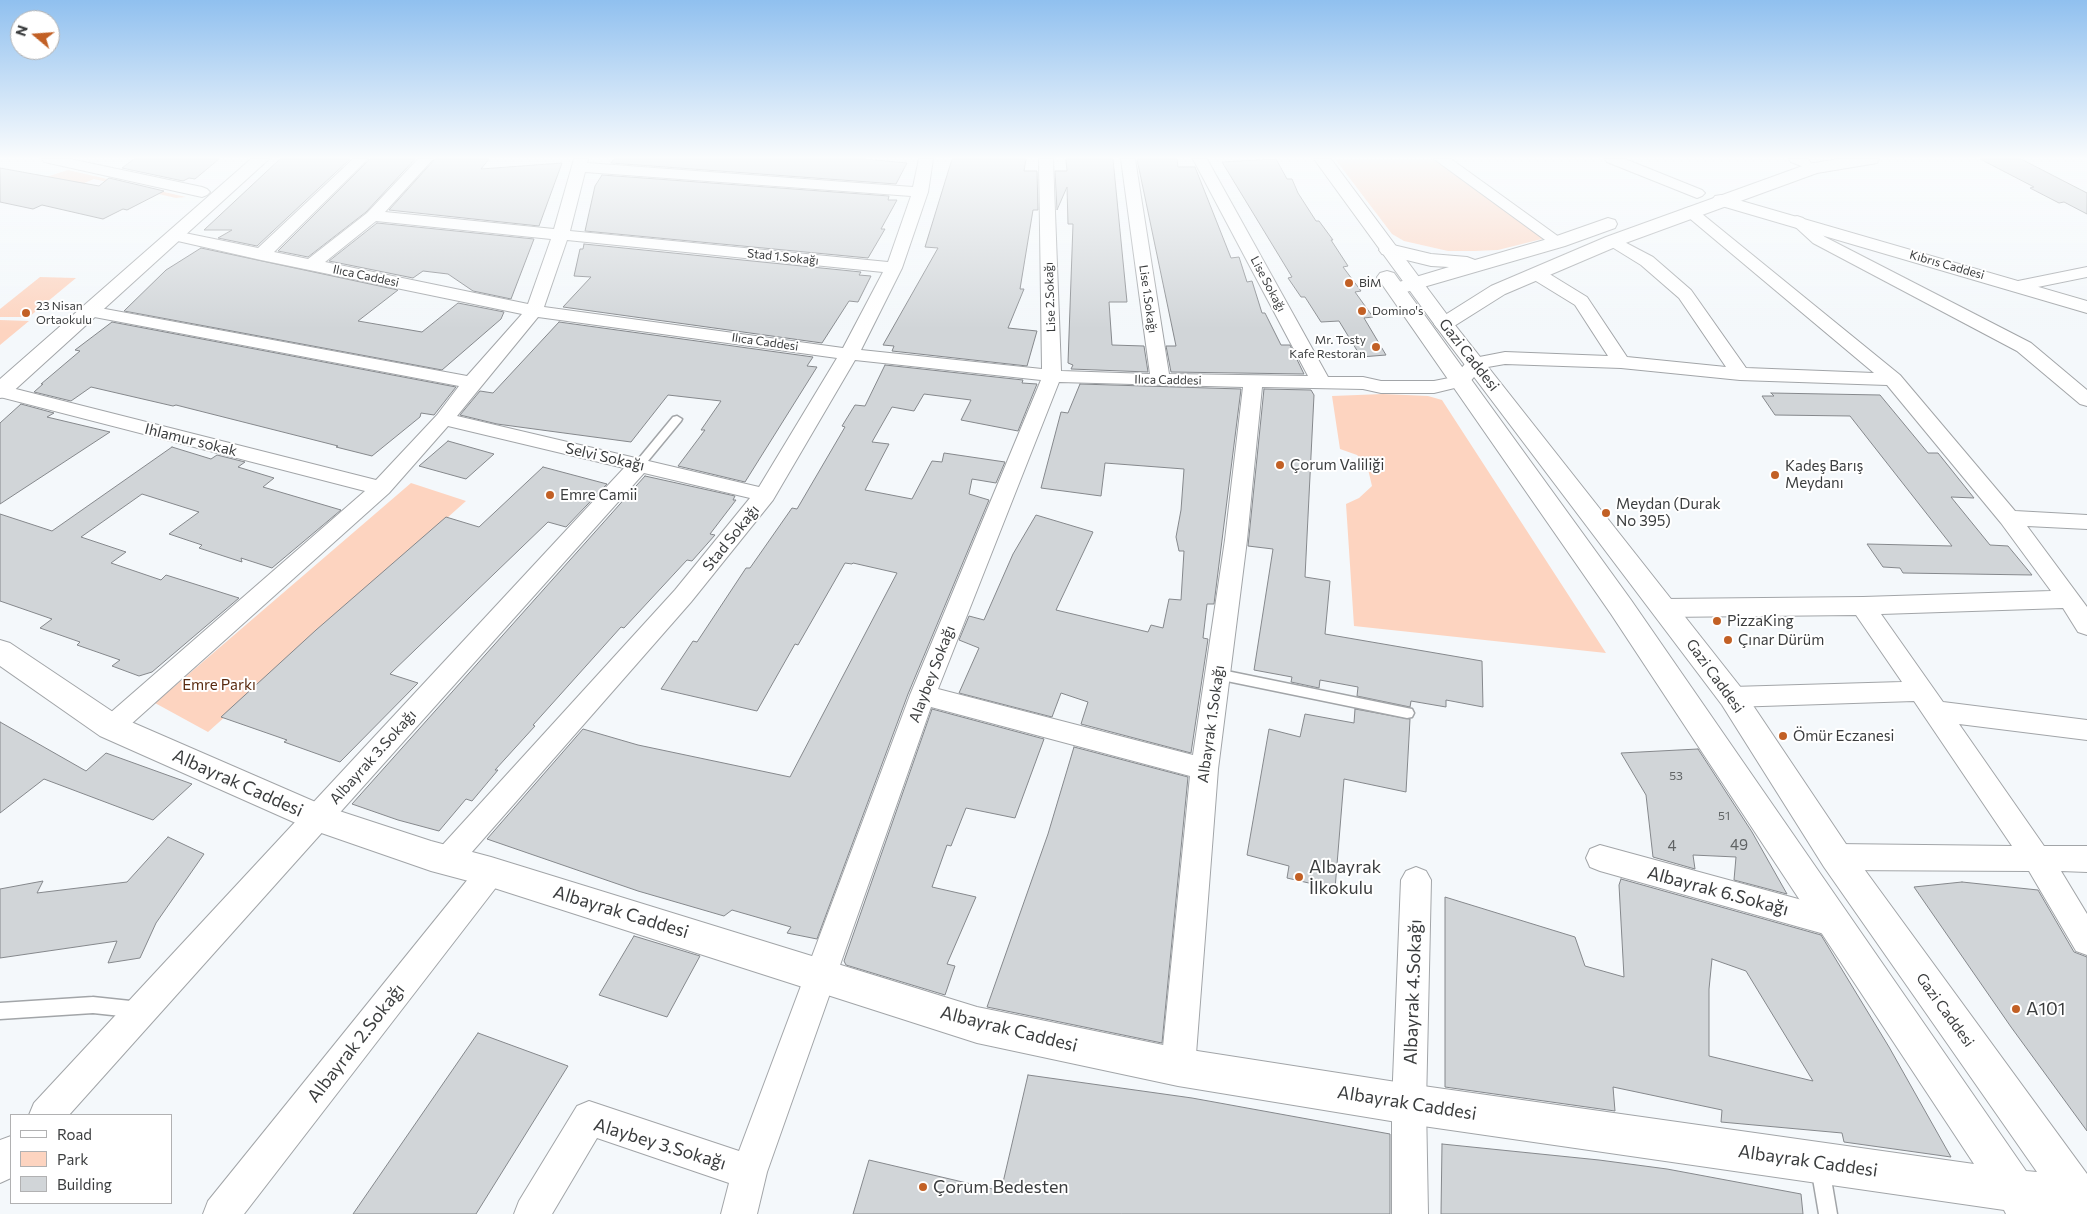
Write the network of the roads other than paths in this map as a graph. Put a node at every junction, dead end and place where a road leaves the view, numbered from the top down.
1 (175, 216) edge
2 (198, 216) edge
3 (301, 216) edge
4 (374, 216) joint
5 (566, 216) edge
6 (912, 216) edge
7 (1048, 216) edge
8 (1136, 216) edge
9 (1231, 216) edge
10 (1349, 216) edge
11 (1364, 216) edge
12 (1521, 216) edge
13 (1680, 216) edge
14 (1694, 216) edge
15 (1778, 216) edge
16 (1622, 219) dead end
17 (1797, 221) junction
18 (561, 234) junction
19 (175, 236) junction
20 (1612, 240) junction
21 (1558, 242) junction
22 (1390, 250) junction
23 (260, 255) junction
24 (312, 264) junction
25 (1483, 264) junction
26 (894, 268) junction
27 (2087, 272) edge
28 (1537, 274) junction
29 (2018, 286) junction
30 (1498, 290) junction
31 (1408, 291) junction
32 (2087, 307) edge
33 (89, 311) junction
34 (534, 311) junction
35 (1444, 324) junction
36 (849, 354) junction
37 (1621, 362) junction
38 (0, 368) edge
39 (1468, 372) junction
40 (1740, 374) junction
41 (1052, 376) junction
42 (1893, 379) junction
43 (1160, 380) junction
44 (1253, 382) junction
45 (1321, 382) junction
46 (472, 383) junction
47 (0, 391) edge
48 (2087, 400) edge
49 (444, 419) junction
50 (676, 419) dead end
51 (639, 465) junction
52 (382, 488) junction
53 (765, 495) junction
54 (2087, 522) edge
55 (2014, 524) junction
56 (2087, 534) edge
57 (2070, 599) junction
58 (1863, 606) junction
59 (1664, 608) junction
60 (2087, 626) edge
61 (0, 650) edge
62 (1217, 674) junction
63 (923, 695) junction
64 (1732, 697) junction
65 (1928, 701) junction
66 (1408, 713) dead end
67 (111, 727) junction
68 (2087, 730) edge
69 (1204, 769) junction
70 (318, 818) junction
71 (1600, 858) dead end
72 (1836, 858) junction
73 (2038, 859) junction
74 (2087, 859) edge
75 (447, 860) junction
76 (491, 872) junction
77 (1416, 880) dead end
78 (1836, 924) junction
79 (2087, 941) edge
80 (821, 975) junction
81 (142, 1010) junction
82 (0, 1011) edge
83 (1178, 1067) junction
84 (1409, 1104) junction
85 (47, 1114) edge
86 (10, 1154) edge
87 (1819, 1163) junction
88 (0, 1165) edge
89 (749, 1172) junction
90 (2084, 1201) edge
91 (2024, 1203) edge
92 (221, 1214) edge
93 (532, 1214) edge
94 (740, 1214) edge
95 (1410, 1214) edge
96 (1828, 1214) edge

1 - 38 street
2 - 19 street
3 - 23 street
4 - 18 street, Stad 1.Sokağı
4 - 24 street
5 - 18 street
6 - 26 street, Stad Sokağı
7 - 41 street, Lise 2.Sokağı
8 - 43 street, Lise 1.Sokağı
9 - 45 street, Lise Sokağı
10 - 31 street, Gazi Caddesi
11 - 22 street, Gazi Caddesi
12 - 21 street
13 - 20 street
14 - 42 street
15 - 17 street, Kıbrıs Caddesi
16 - 21 street
17 - 29 street, Kıbrıs Caddesi
17 - 48 street
18 - 26 street, Stad 1.Sokağı
18 - 34 street
19 - 23 street, Ilıca Caddesi
19 - 33 street
20 - 28 street
20 - 40 street
21 - 25 street
22 - 25 street
22 - 31 street, Gazi Caddesi
23 - 24 street, Ilıca Caddesi
24 - 34 street, Ilıca Caddesi
25 - 31 street
26 - 36 street, Stad Sokağı
27 - 29 street
28 - 30 street
28 - 37 street
29 - 32 street, Kıbrıs Caddesi
30 - 31 street
30 - 35 street
31 - 35 street, Gazi Caddesi
31 - 39 street, Gazi Caddesi
33 - 46 street
33 - 47 street
34 - 36 street, Ilıca Caddesi
34 - 46 street
35 - 39 street, Gazi Caddesi
36 - 41 street, Ilıca Caddesi
36 - 53 street, Stad Sokağı
37 - 39 street, Ilıca Caddesi
37 - 40 street, Ilıca Caddesi
39 - 45 street, Ilıca Caddesi
39 - 59 street, Gazi Caddesi
39 - 78 street, Gazi Caddesi
40 - 42 street, Ilıca Caddesi
41 - 43 street, Ilıca Caddesi
41 - 63 street, Alaybey Sokağı
42 - 55 street
43 - 44 street, Ilıca Caddesi
44 - 45 street, Ilıca Caddesi
44 - 62 street, Albayrak 1.Sokağı
46 - 49 street
47 - 52 street, Ihlamur sokak
49 - 51 street, Selvi Sokağı
49 - 52 street
50 - 51 lane
51 - 53 street, Selvi Sokağı
51 - 70 street, Albayrak 3.Sokağı
52 - 67 street
53 - 75 street, Stad Sokağı
54 - 55 street
55 - 56 street
55 - 57 street
57 - 58 street
57 - 60 street
58 - 59 street
58 - 65 street
59 - 64 street, Gazi Caddesi
61 - 67 street, Albayrak Caddesi
62 - 66 lane
62 - 69 street, Albayrak 1.Sokağı
63 - 69 street
63 - 80 street, Alaybey Sokağı
64 - 65 street
64 - 72 street, Gazi Caddesi
65 - 68 street
65 - 73 street
67 - 70 street, Albayrak Caddesi
69 - 83 street, Albayrak 1.Sokağı
70 - 75 street, Albayrak Caddesi
70 - 81 street, Albayrak 3.Sokağı
71 - 78 street, Albayrak 6.Sokağı
72 - 73 street
72 - 90 street, Gazi Caddesi
73 - 74 street
73 - 79 street
75 - 76 street, Albayrak Caddesi
76 - 80 street, Albayrak Caddesi
76 - 92 street, Albayrak 2.Sokağı
77 - 84 street, Albayrak 4.Sokağı
78 - 91 street, Gazi Caddesi
80 - 83 street, Albayrak Caddesi
80 - 89 street, Alaybey Sokağı
81 - 82 lane
81 - 85 street, Albayrak 3.Sokağı
83 - 84 street, Albayrak Caddesi
84 - 87 street, Albayrak Caddesi
84 - 95 street, Albayrak 4.Sokağı
86 - 88 street
87 - 91 street, Albayrak Caddesi
87 - 96 lane
89 - 93 street, Alaybey 3.Sokağı
89 - 94 street, Alaybey Sokağı
90 - 91 street, Albayrak Caddesi

